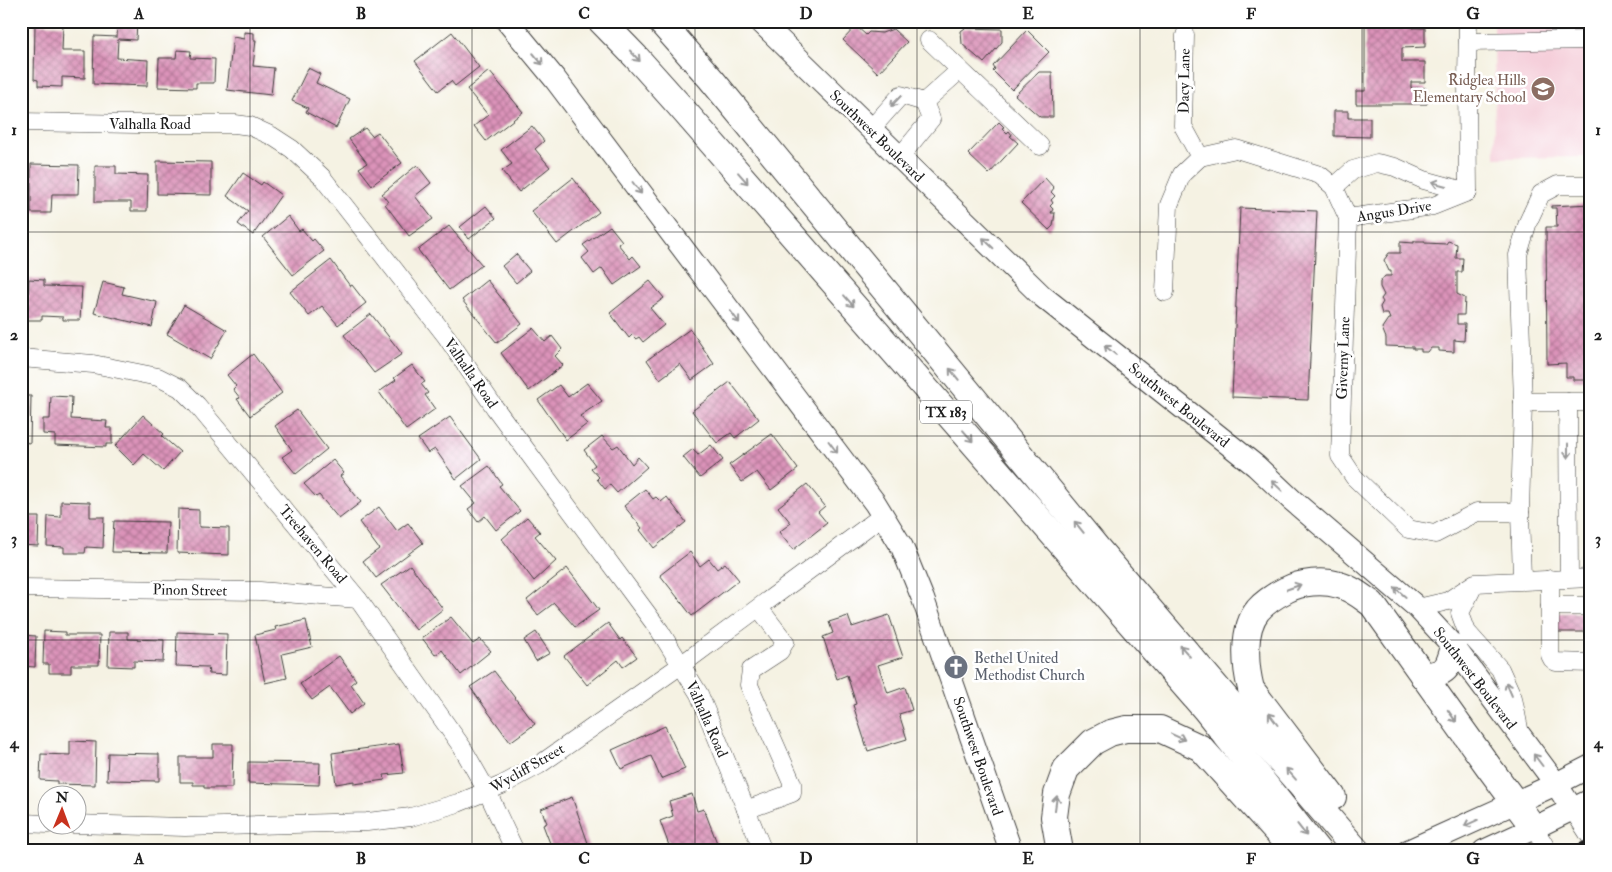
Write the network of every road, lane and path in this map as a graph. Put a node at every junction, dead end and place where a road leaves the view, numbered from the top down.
1 (507, 21) edge
2 (601, 21) edge
3 (660, 21) edge
4 (760, 21) edge
5 (1468, 21) edge
6 (1185, 35) dead end
7 (929, 40) dead end
8 (1591, 40) edge
9 (1468, 42) junction
10 (960, 70) junction
11 (924, 102) junction
12 (21, 122) edge
13 (870, 130) junction
14 (1040, 146) dead end
15 (1200, 157) junction
16 (899, 158) junction
17 (1591, 185) edge
18 (1334, 187) junction
19 (1468, 192) junction
20 (1348, 218) junction
21 (1165, 292) dead end
22 (21, 358) edge
23 (1522, 402) junction
24 (1568, 402) junction
25 (1591, 402) edge
26 (1520, 512) junction
27 (882, 516) junction
28 (1569, 578) junction
29 (1591, 578) edge
30 (1550, 579) junction
31 (1522, 580) junction
32 (1475, 582) junction
33 (21, 588) edge
34 (358, 598) junction
35 (1550, 606) junction
36 (1591, 606) edge
37 (759, 608) junction
38 (1418, 608) junction
39 (1454, 647) junction
40 (1591, 662) edge
41 (682, 666) junction
42 (1423, 676) junction
43 (1520, 736) junction
44 (1591, 766) edge
45 (1556, 784) junction
46 (487, 791) junction
47 (1515, 802) junction
48 (1329, 805) junction
49 (1582, 805) edge
50 (746, 810) junction
51 (1276, 814) junction
52 (21, 823) edge
53 (38, 824) edge
54 (88, 824) edge
55 (1534, 828) junction
56 (1591, 838) edge
57 (515, 851) edge
58 (763, 851) edge
59 (1011, 851) edge
60 (1060, 851) edge
61 (1294, 851) edge
62 (1318, 851) edge
63 (1359, 851) edge
64 (1408, 851) edge
65 (1484, 851) edge
66 (1548, 851) edge

1 -> 27 main road, Southwest Boulevard
2 -> 51 highway, TX 183
48 -> 3 highway, TX 183
4 - 13 main road, Southwest Boulevard
5 - 9 street
6 - 15 street, Dacy Lane
7 - 10 street
8 - 9 street
9 - 19 street
10 - 11 street
10 - 14 street
11 -> 13 street
11 - 16 street
12 - 41 street, Valhalla Road
13 - 16 main road, Southwest Boulevard
15 - 18 street
15 - 21 street
38 -> 16 main road, Southwest Boulevard
17 - 23 street
19 -> 18 street, Angus Drive
18 - 20 street, Giverny Lane
19 - 20 street, Angus Drive
20 - 26 street, Giverny Lane
22 - 34 street, Treehaven Road
23 - 24 street
23 - 26 street
24 - 25 street
24 -> 28 street
26 - 31 street
27 - 37 street, Wycliff Street
27 - 59 main road, Southwest Boulevard
28 - 29 street
28 - 30 street
30 - 31 street
30 - 35 street
31 - 32 street
32 - 38 street
43 -> 32 street
33 - 34 street, Pinon Street
34 - 46 street, Treehaven Road
35 - 36 street
35 - 40 street
37 - 41 street, Wycliff Street
37 - 50 street
38 - 39 main road, Southwest Boulevard
39 - 42 highway
39 - 43 main road, Southwest Boulevard
41 - 46 street, Wycliff Street
41 - 50 street, Valhalla Road
42 -> 47 highway
48 -> 42 highway
45 -> 43 main road, Southwest Boulevard
44 - 45 main road
45 - 47 main road
45 - 49 main road, Southwest Boulevard
46 - 54 street, Wycliff Street
46 - 57 street, Treehaven Road
47 - 55 highway
47 -> 64 main road
48 - 63 highway
49 - 55 main road
49 - 56 street
50 - 58 street, Valhalla Road
60 -> 51 highway
51 - 61 highway
51 -> 62 highway, TX 183
52 - 53 street
55 - 65 main road
55 - 66 street

